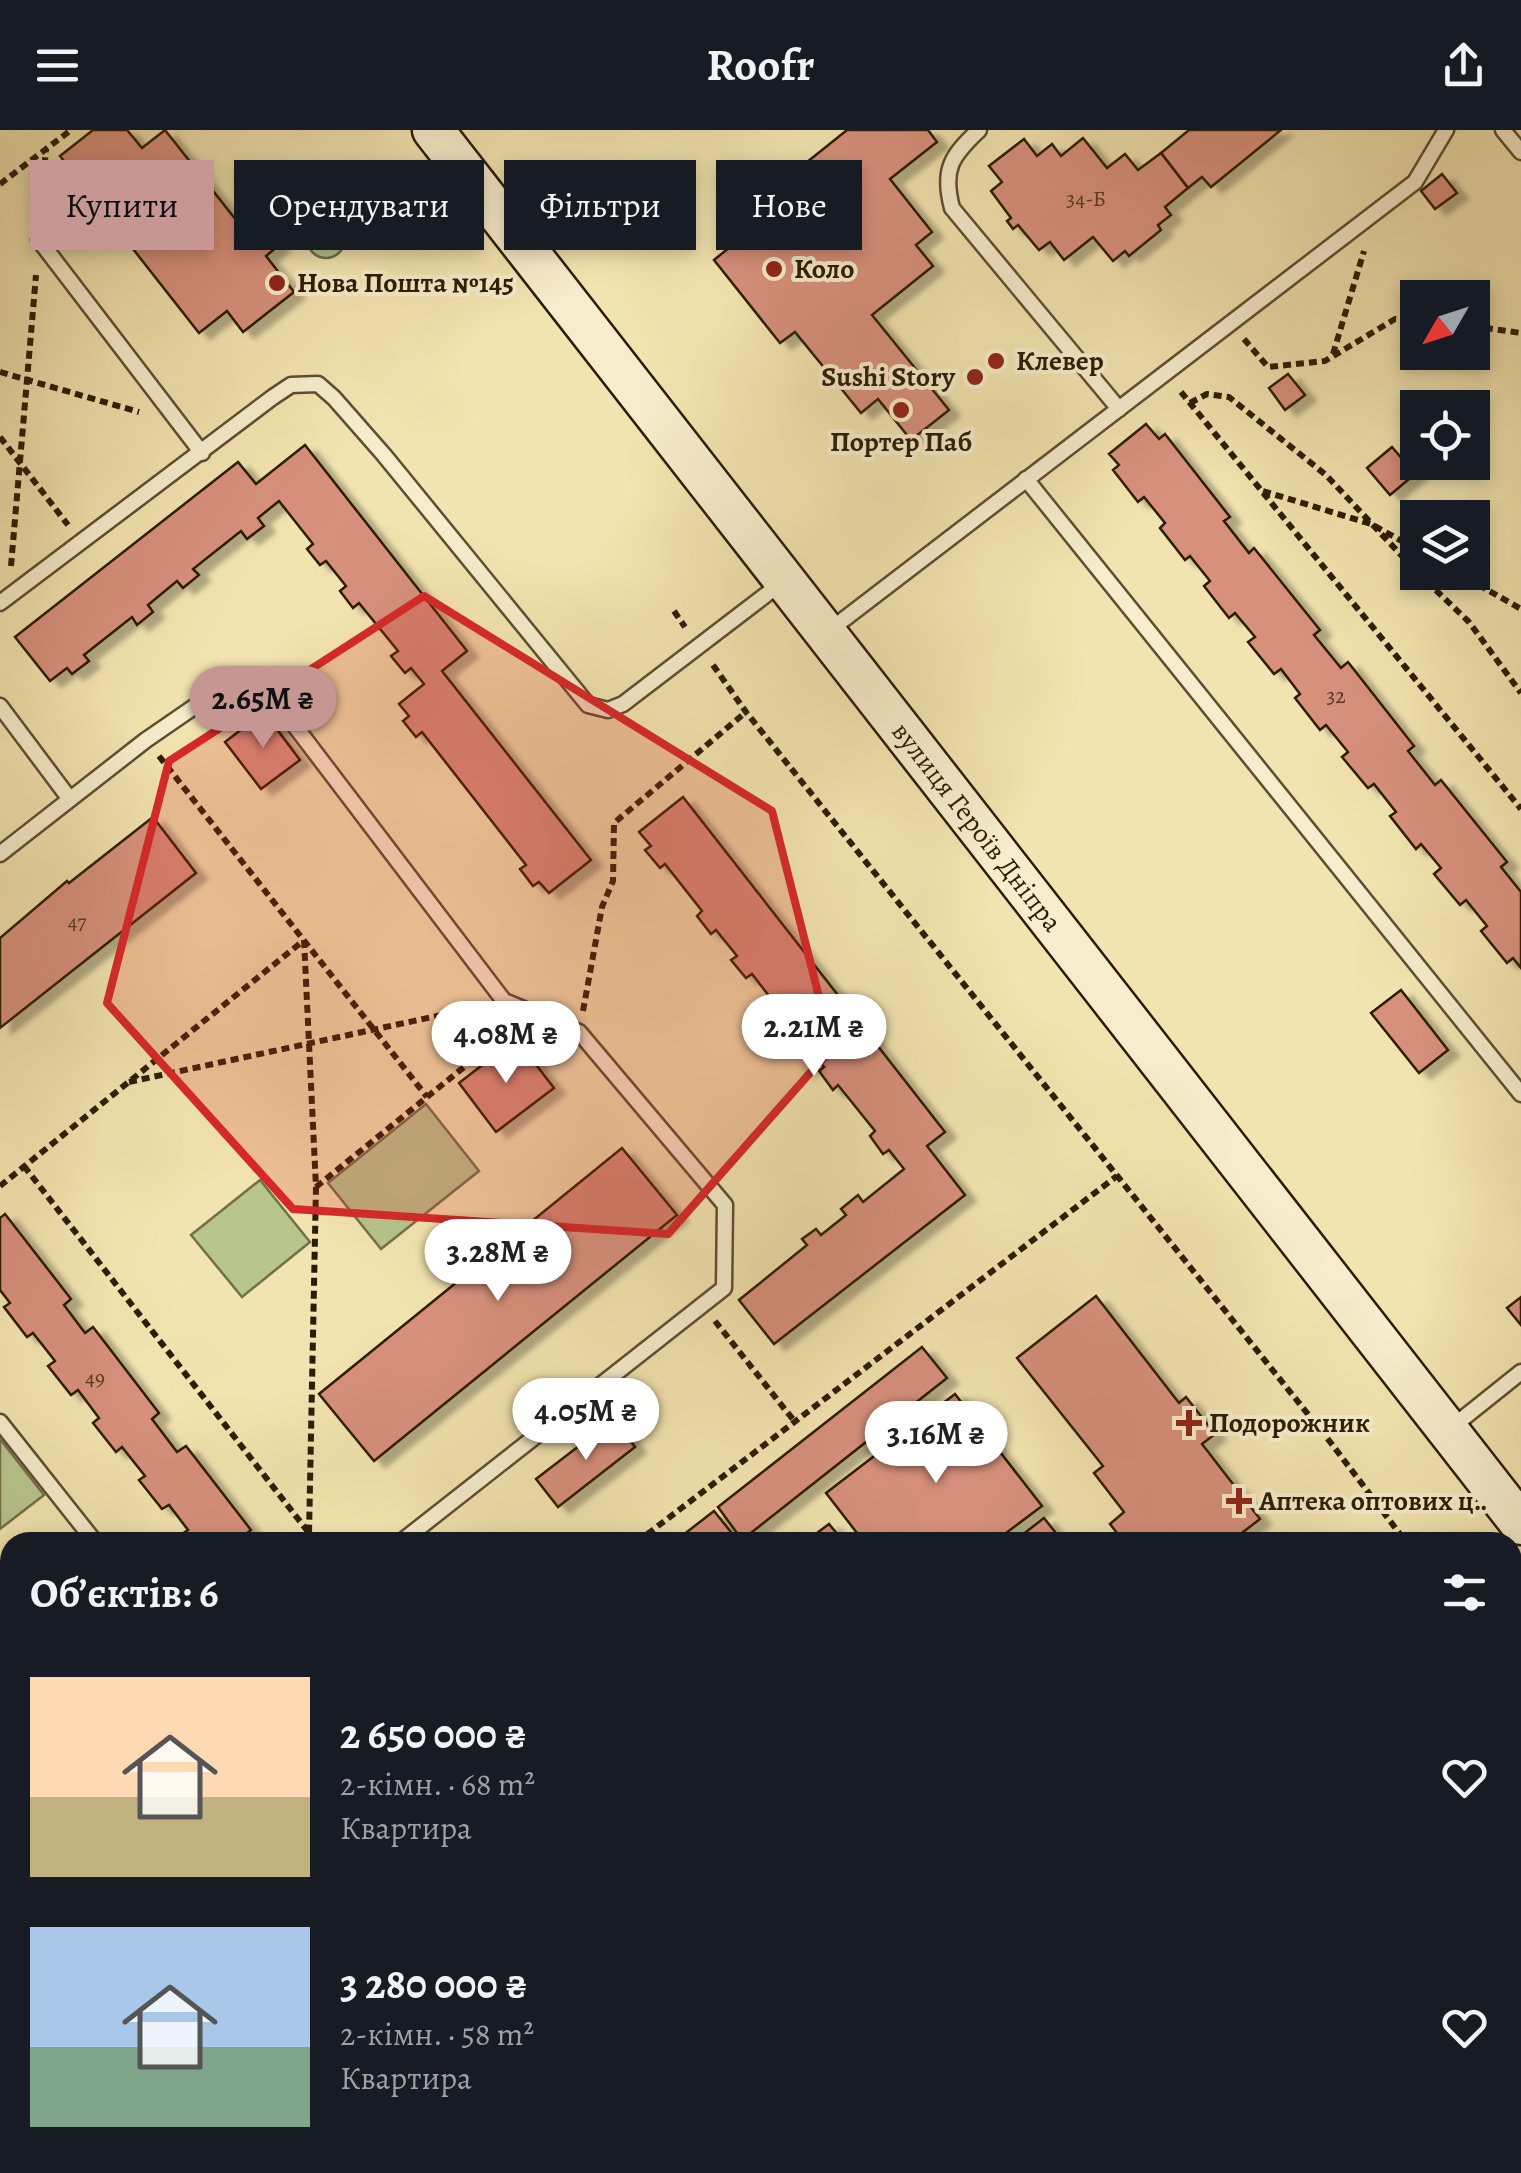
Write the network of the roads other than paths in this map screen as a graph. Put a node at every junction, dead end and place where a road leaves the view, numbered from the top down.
1 (433, 130) edge
2 (979, 130) edge
3 (1446, 130) edge
4 (1503, 130) edge
5 (1521, 152) edge
6 (46, 250) edge
7 (1118, 409) junction
8 (202, 453) junction
9 (1026, 480) junction
10 (784, 580) junction
11 (4, 600) edge
12 (826, 633) junction
13 (0, 706) edge
14 (69, 798) junction
15 (0, 854) edge
16 (1521, 1094) edge
17 (1521, 1372) edge
18 (0, 1422) edge
19 (1448, 1430) junction
20 (1521, 1524) edge
21 (87, 1532) edge
22 (414, 1532) edge

1 - 10 main road, вулиця Героїв Дніпра
2 - 7 lane
3 - 7 lane
4 - 5 lane
6 - 8 lane
7 - 9 lane
8 - 10 lane
8 - 11 lane
9 - 12 lane
9 - 16 lane
10 - 12 main road, вулиця Героїв Дніпра
12 - 19 main road, вулиця Героїв Дніпра
13 - 14 lane
14 - 15 lane
14 - 22 lane
17 - 19 lane
18 - 21 lane
19 - 20 main road, вулиця Героїв Дніпра

